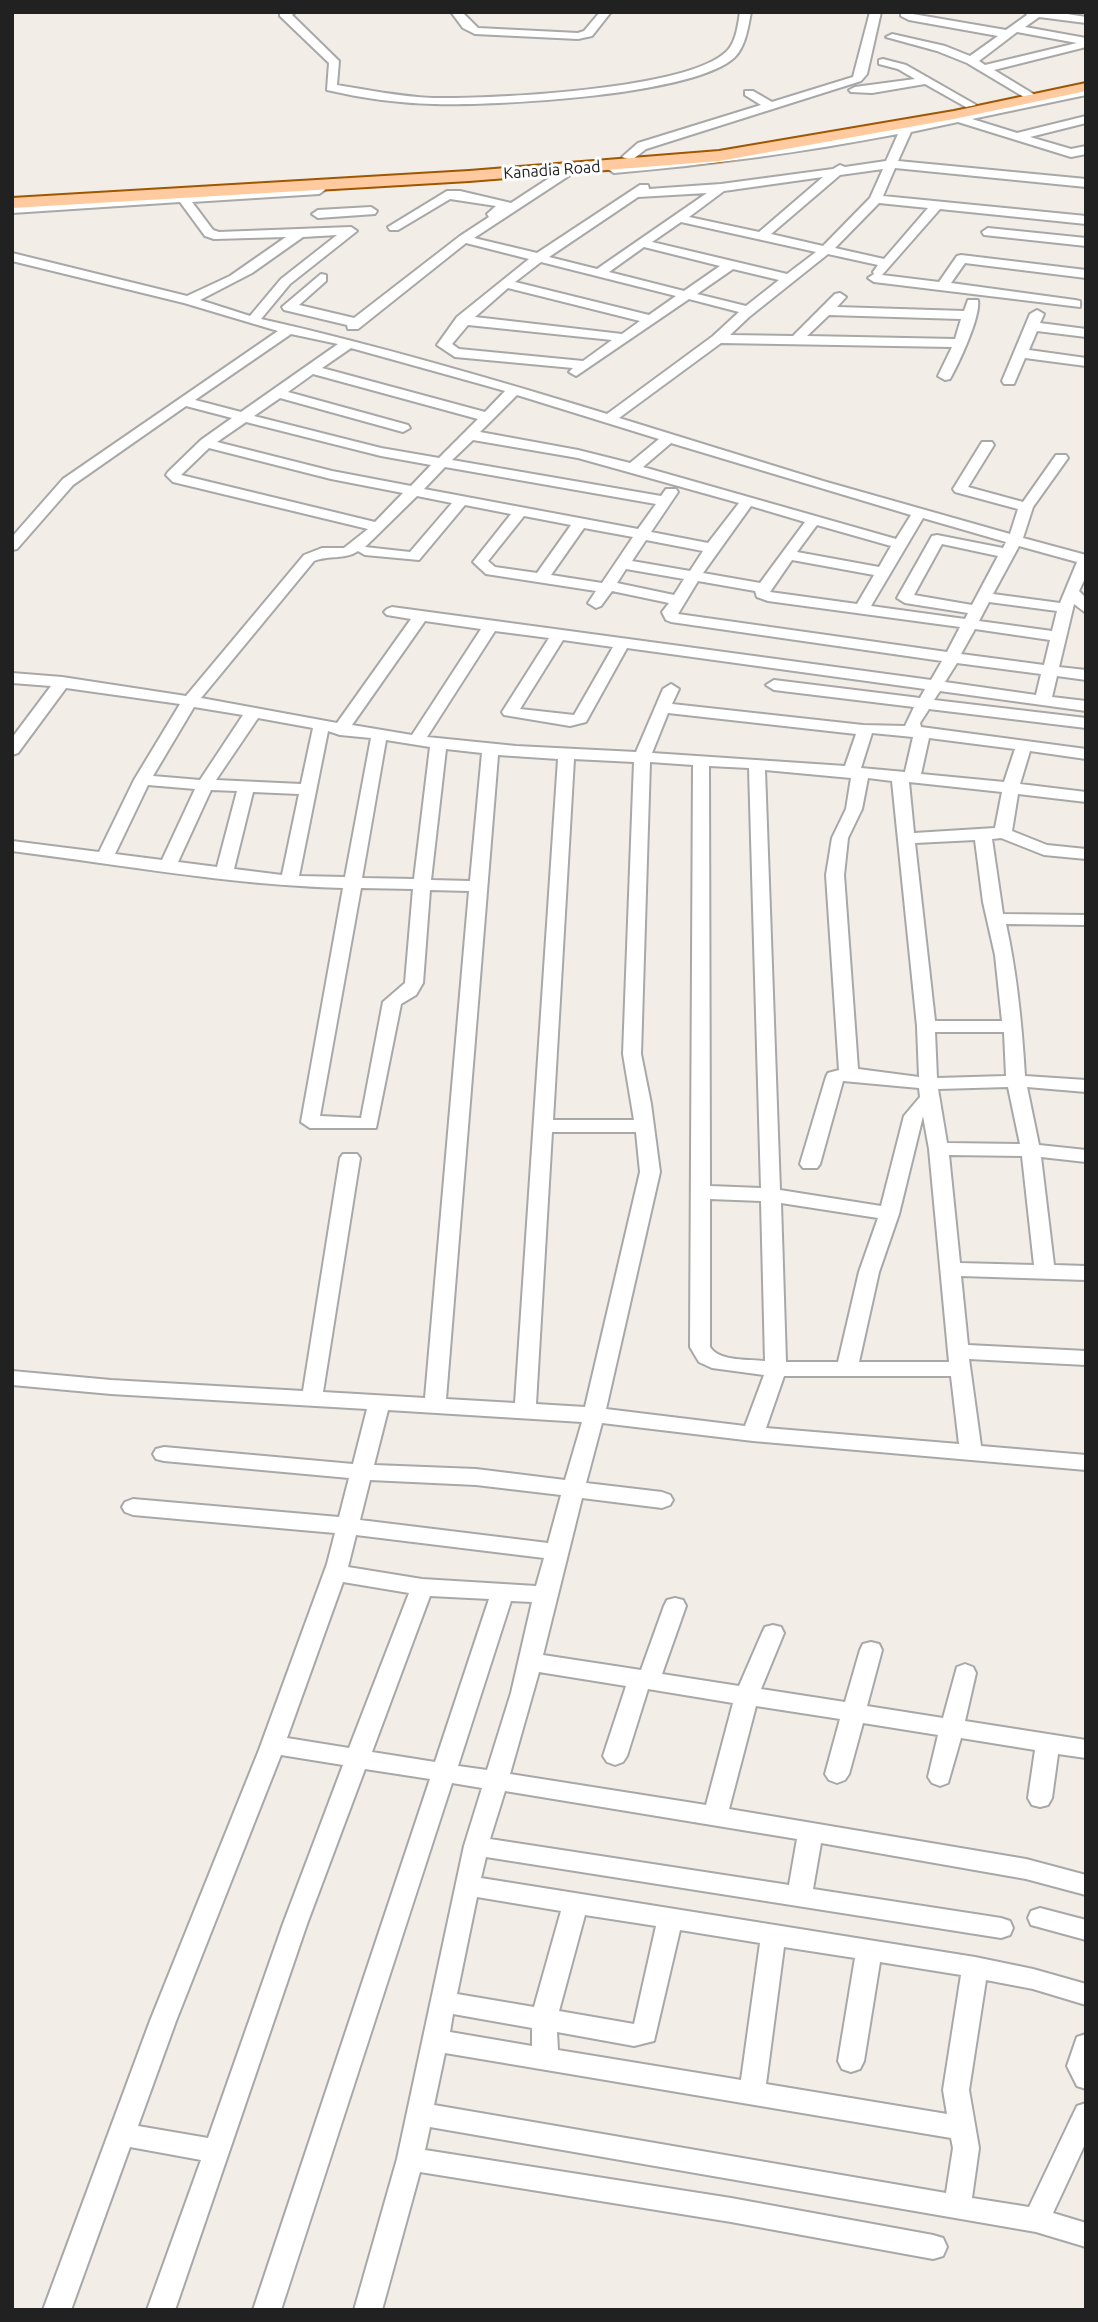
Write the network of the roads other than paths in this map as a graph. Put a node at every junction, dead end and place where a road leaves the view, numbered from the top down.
1 (290, 12) edge
2 (456, 12) edge
3 (606, 12) edge
4 (746, 12) edge
5 (876, 12) edge
6 (907, 12) edge
7 (1035, 13) edge
8 (1086, 20) edge
9 (1012, 31) junction
10 (892, 37) dead end
11 (1086, 42) edge
12 (971, 61) junction
13 (883, 62) dead end
14 (982, 69) junction
15 (924, 80) junction
16 (1086, 80) edge
17 (1086, 89) edge
18 (855, 90) dead end
19 (749, 93) dead end
20 (1031, 96) junction
21 (970, 104) junction
22 (771, 106) junction
23 (715, 107) dead end
24 (1002, 108) junction
25 (734, 117) junction
26 (957, 117) junction
27 (1086, 120) edge
28 (905, 127) junction
29 (1017, 137) junction
30 (1086, 150) edge
31 (628, 157) junction
32 (682, 162) junction
33 (893, 164) junction
34 (840, 169) junction
35 (566, 170) junction
36 (1086, 183) edge
37 (309, 188) junction
38 (721, 188) junction
39 (635, 194) junction
40 (12, 197) edge
41 (183, 198) junction
42 (877, 198) junction
43 (12, 203) edge
44 (937, 205) junction
45 (12, 209) edge
46 (371, 211) dead end
47 (994, 211) junction
48 (318, 214) junction
49 (678, 218) junction
50 (489, 220) junction
51 (1086, 220) edge
52 (394, 227) dead end
53 (323, 231) junction
54 (301, 232) junction
55 (762, 236) junction
56 (457, 241) junction
57 (1086, 242) edge
58 (642, 243) junction
59 (975, 246) junction
60 (826, 250) junction
61 (437, 251) dead end
62 (12, 257) edge
63 (541, 258) junction
64 (424, 260) dead end
65 (886, 263) junction
66 (731, 264) junction
67 (599, 273) junction
68 (1086, 274) edge
69 (321, 278) dead end
70 (791, 278) junction
71 (504, 283) junction
72 (943, 286) junction
73 (392, 290) junction
74 (687, 295) junction
75 (840, 297) dead end
76 (188, 299) junction
77 (1075, 305) dead end
78 (750, 311) junction
79 (826, 312) junction
80 (462, 320) junction
81 (652, 320) junction
82 (253, 321) junction
83 (290, 328) junction
84 (1086, 333) edge
85 (626, 338) junction
86 (718, 339) junction
87 (796, 340) junction
88 (349, 343) junction
89 (960, 343) junction
90 (1021, 353) junction
91 (1086, 362) edge
92 (586, 365) junction
93 (313, 370) junction
94 (573, 374) dead end
95 (945, 376) dead end
96 (1009, 381) dead end
97 (515, 389) junction
98 (278, 393) junction
99 (185, 402) junction
100 (416, 415) junction
101 (246, 416) junction
102 (488, 417) junction
103 (610, 418) junction
104 (470, 435) junction
105 (669, 438) junction
106 (206, 443) junction
107 (987, 445) dead end
108 (381, 452) junction
109 (1061, 458) dead end
110 (442, 463) junction
111 (633, 468) junction
112 (680, 481) junction
113 (415, 491) junction
114 (461, 501) junction
115 (663, 501) junction
116 (748, 501) junction
117 (1026, 507) junction
118 (520, 512) junction
119 (919, 513) junction
120 (814, 519) junction
121 (580, 523) junction
122 (378, 527) junction
123 (644, 535) junction
124 (1016, 538) junction
125 (899, 544) junction
126 (12, 546) edge
127 (712, 548) junction
128 (365, 551) dead end
129 (1007, 553) junction
130 (787, 555) junction
131 (1086, 560) edge
132 (623, 564) junction
133 (881, 572) junction
134 (693, 576) junction
135 (542, 577) junction
136 (607, 587) junction
137 (764, 588) junction
138 (1071, 591) junction
139 (678, 600) junction
140 (596, 604) dead end
141 (1065, 608) junction
142 (1086, 608) edge
143 (861, 609) junction
144 (976, 610) junction
145 (392, 612) dead end
146 (422, 615) junction
147 (490, 626) junction
148 (560, 633) junction
149 (1057, 636) junction
150 (623, 642) junction
151 (950, 656) junction
152 (1050, 670) junction
153 (1086, 675) edge
154 (12, 678) edge
155 (62, 682) junction
156 (774, 685) dead end
157 (934, 685) junction
158 (671, 689) dead end
159 (1043, 700) junction
160 (189, 702) junction
161 (923, 703) junction
162 (1086, 706) edge
163 (662, 708) junction
164 (253, 713) junction
165 (1086, 723) edge
166 (321, 727) junction
167 (340, 730) junction
168 (864, 730) junction
169 (914, 731) junction
170 (379, 737) junction
171 (416, 741) junction
172 (439, 743) junction
173 (1024, 746) junction
174 (490, 749) junction
175 (12, 750) edge
176 (566, 754) junction
177 (1086, 754) edge
178 (642, 757) junction
179 (701, 760) junction
180 (757, 766) junction
181 (855, 774) junction
182 (906, 778) junction
183 (142, 780) junction
184 (205, 785) junction
185 (246, 788) junction
186 (1012, 788) junction
187 (308, 789) junction
188 (1086, 797) edge
189 (1003, 832) junction
190 (983, 834) junction
191 (905, 839) junction
192 (12, 846) edge
193 (1086, 854) edge
194 (104, 858) junction
195 (168, 866) junction
196 (224, 874) junction
197 (289, 881) junction
198 (354, 885) junction
199 (422, 886) junction
200 (478, 886) junction
201 (997, 919) junction
202 (1086, 920) edge
203 (926, 1026) junction
204 (1013, 1027) junction
205 (849, 1074) junction
206 (1016, 1082) junction
207 (1086, 1086) edge
208 (931, 1100) junction
209 (542, 1126) junction
210 (644, 1126) junction
211 (939, 1149) junction
212 (1031, 1150) junction
213 (1086, 1156) edge
214 (350, 1158) dead end
215 (810, 1164) dead end
216 (701, 1192) junction
217 (772, 1195) junction
218 (889, 1214) junction
219 (950, 1269) junction
220 (1045, 1271) junction
221 (1086, 1273) edge
222 (1086, 1358) edge
223 (959, 1360) junction
224 (776, 1368) junction
225 (847, 1369) junction
226 (12, 1378) edge
227 (312, 1398) junction
228 (380, 1401) junction
229 (435, 1404) junction
230 (525, 1410) junction
231 (594, 1415) junction
232 (753, 1434) junction
233 (164, 1454) dead end
234 (971, 1454) junction
235 (1086, 1463) edge
236 (362, 1472) junction
237 (575, 1488) junction
238 (663, 1500) dead end
239 (133, 1507) dead end
240 (348, 1526) junction
241 (557, 1552) junction
242 (335, 1573) junction
243 (422, 1587) junction
244 (503, 1592) junction
245 (545, 1595) junction
246 (675, 1606) dead end
247 (773, 1633) dead end
248 (871, 1650) dead end
249 (530, 1662) junction
250 (965, 1674) dead end
251 (644, 1679) junction
252 (747, 1695) junction
253 (854, 1711) junction
254 (953, 1727) junction
255 (1048, 1742) junction
256 (273, 1745) junction
257 (1086, 1749) edge
258 (615, 1756) dead end
259 (355, 1758) junction
260 (444, 1772) junction
261 (837, 1774) dead end
262 (940, 1777) dead end
263 (495, 1783) junction
264 (1040, 1798) dead end
265 (715, 1816) junction
266 (811, 1831) junction
267 (475, 1846) junction
268 (1086, 1885) edge
269 (467, 1886) junction
270 (799, 1896) junction
271 (575, 1905) junction
272 (1040, 1918) dead end
273 (670, 1920) junction
274 (1000, 1928) dead end
275 (1086, 1930) edge
276 (773, 1936) junction
277 (869, 1951) junction
278 (975, 1967) junction
279 (1086, 1995) edge
280 (442, 2002) junction
281 (544, 2018) junction
282 (434, 2040) junction
283 (1086, 2045) edge
284 (545, 2060) junction
285 (851, 2061) dead end
286 (1086, 2078) edge
287 (752, 2093) junction
288 (1086, 2114) edge
289 (419, 2115) junction
290 (961, 2128) junction
291 (121, 2134) junction
292 (217, 2151) junction
293 (410, 2159) junction
294 (957, 2207) junction
295 (1036, 2220) junction
296 (1086, 2235) edge
297 (933, 2247) dead end
298 (57, 2310) edge
299 (161, 2310) edge
300 (267, 2310) edge
301 (368, 2310) edge

1 - 4 street
2 - 3 street
5 - 22 street
6 - 9 street
7 - 8 street
7 - 9 street
9 - 11 street
9 - 12 street
10 - 12 street
11 - 14 street
12 - 14 street
13 - 15 street
14 - 20 street
15 - 18 street
15 - 21 street
16 - 20 main road, Kanadia Road
17 - 20 main road, Kanadia Road
17 - 24 street
19 - 22 street
20 - 21 main road, Kanadia Road
20 - 24 main road, Kanadia Road
21 - 31 main road, Kanadia Road
22 - 25 street
23 - 25 street
24 - 26 main road, Kanadia Road
25 - 31 street
26 - 28 main road, Kanadia Road
26 - 29 street
27 - 29 street
28 - 32 main road, Kanadia Road
28 - 33 street
29 - 30 street
31 - 40 main road, Kanadia Road
32 - 35 main road, Kanadia Road
32 - 39 street
33 - 34 street
33 - 36 street
33 - 42 street
34 - 38 street
34 - 55 street
35 - 37 main road, Kanadia Road
35 - 50 street
37 - 41 street
37 - 43 main road, Kanadia Road
37 - 48 street
38 - 39 street
38 - 49 street
39 - 63 street
41 - 45 street
41 - 54 street
42 - 44 street
42 - 60 street
44 - 47 street
44 - 65 street
46 - 48 street
47 - 51 street
47 - 59 street
48 - 53 street
49 - 55 street
49 - 58 street
50 - 52 street
50 - 56 street
53 - 54 street
53 - 82 street
54 - 76 street
55 - 60 street
56 - 61 street
56 - 63 street
56 - 73 street
57 - 59 street
58 - 66 street
58 - 67 street
59 - 68 street
59 - 72 street
60 - 65 street
60 - 70 street
62 - 76 street
63 - 67 street
63 - 71 street
64 - 73 street
65 - 72 street
66 - 70 street
66 - 74 street
67 - 74 street
69 - 73 street
70 - 78 street
71 - 80 street
71 - 81 street
72 - 77 street
74 - 78 street
74 - 81 street
75 - 79 street
76 - 82 street
78 - 86 street
79 - 87 street
79 - 89 street
80 - 85 street
80 - 92 street
81 - 85 street
82 - 83 street
83 - 88 street
83 - 99 street
84 - 90 street
85 - 92 street
86 - 87 street
86 - 103 street
87 - 89 street
88 - 93 street
88 - 97 street
89 - 95 street
90 - 91 street
90 - 96 street
92 - 94 street
93 - 98 street
93 - 100 street
97 - 102 street
97 - 103 street
98 - 100 street
98 - 101 street
99 - 101 street
99 - 126 street
100 - 102 street
100 - 108 street
101 - 106 street
101 - 108 street
102 - 104 street
103 - 105 street
104 - 110 street
104 - 111 street
105 - 111 street
105 - 119 street
106 - 113 street
106 - 122 street
107 - 117 street
108 - 110 street
109 - 117 street
110 - 113 street
110 - 115 street
111 - 112 street
112 - 115 street
112 - 116 street
113 - 114 street
113 - 122 street
114 - 118 street
114 - 128 street
115 - 123 street
116 - 120 street
116 - 127 street
117 - 124 street
118 - 121 street
118 - 135 street
119 - 124 street
119 - 125 street
120 - 125 street
120 - 130 street
121 - 123 street
121 - 135 street
122 - 160 street
123 - 127 street
123 - 132 street
124 - 129 street
124 - 131 street
125 - 133 street
127 - 134 street
129 - 144 street
129 - 144 street
130 - 133 street
130 - 137 street
131 - 138 street
132 - 134 street
132 - 136 street
133 - 143 street
134 - 137 street
134 - 139 street
135 - 136 street
136 - 139 street
136 - 140 street
137 - 143 street
138 - 141 street
138 - 142 street
139 - 151 street
141 - 144 street
141 - 149 street
143 - 144 street
144 - 149 street
144 - 151 street
145 - 146 street
146 - 147 street
146 - 167 street
147 - 148 street
147 - 171 street
148 - 150 street
148 - 150 street
149 - 152 street
150 - 157 street
151 - 152 street
151 - 157 street
152 - 153 street
152 - 159 street
154 - 155 street
155 - 160 street
155 - 175 street
156 - 161 street
157 - 159 street
157 - 161 street
158 - 163 street
159 - 162 street
160 - 164 street
160 - 183 street
161 - 165 street
161 - 169 street
163 - 168 street
163 - 178 street
164 - 166 street
164 - 184 street
166 - 167 street
166 - 187 street
167 - 170 street
168 - 169 street
168 - 181 street
169 - 173 street
169 - 182 street
170 - 171 street
170 - 198 street
171 - 172 street
172 - 174 street
172 - 199 street
173 - 177 street
173 - 186 street
174 - 176 street
174 - 200 street
176 - 178 street
176 - 209 street
178 - 179 street
178 - 210 street
179 - 180 street
179 - 216 street
180 - 181 street
180 - 217 street
181 - 182 street
181 - 205 street
182 - 186 street
182 - 191 street
183 - 184 street
183 - 194 street
184 - 185 street
184 - 195 street
185 - 187 street
185 - 196 street
186 - 188 street
186 - 189 street
187 - 197 street
189 - 190 street
189 - 193 street
190 - 191 street
190 - 201 street
191 - 203 street
192 - 194 street
194 - 195 street
195 - 196 street
196 - 197 street
197 - 198 street
198 - 199 street
198 - 199 street
199 - 200 street
200 - 229 street
201 - 202 street
201 - 204 street
203 - 204 street
203 - 208 street
204 - 206 street
205 - 208 street
205 - 215 street
206 - 207 street
206 - 208 street
206 - 212 street
208 - 211 street
208 - 218 street
209 - 210 street
209 - 230 street
210 - 231 street
211 - 212 street
211 - 219 street
212 - 213 street
212 - 220 street
214 - 227 street
216 - 217 street
216 - 224 street
217 - 218 street
217 - 224 street
218 - 225 street
219 - 220 street
219 - 223 street
220 - 221 street
222 - 223 street
223 - 225 street
223 - 234 street
224 - 225 street
224 - 232 street
226 - 227 street
227 - 228 street
228 - 229 street
228 - 236 street
229 - 230 street
230 - 231 street
231 - 232 street
231 - 237 street
232 - 234 street
233 - 236 street
234 - 235 street
236 - 237 street
236 - 240 street
237 - 238 street
237 - 241 street
239 - 240 street
240 - 241 street
240 - 242 street
241 - 245 street
242 - 243 street
242 - 256 street
243 - 244 street
243 - 259 street
244 - 245 street
244 - 260 street
245 - 249 street
246 - 251 street
247 - 252 street
248 - 253 street
249 - 251 street
249 - 263 street
250 - 254 street
251 - 252 street
251 - 258 street
252 - 253 street
252 - 265 street
253 - 254 street
253 - 261 street
254 - 255 street
254 - 262 street
255 - 257 street
255 - 264 street
256 - 259 street
256 - 291 street
259 - 260 street
259 - 292 street
260 - 263 street
260 - 300 street
263 - 265 street
263 - 267 street
265 - 266 street
266 - 268 street
266 - 270 street
267 - 269 street
267 - 270 street
269 - 271 street
269 - 280 street
270 - 274 street
271 - 273 street
271 - 281 street
272 - 275 street
273 - 276 street
273 - 281 street
276 - 277 street
276 - 287 street
277 - 278 street
277 - 285 street
278 - 279 street
278 - 290 street
280 - 281 street
280 - 282 street
281 - 284 street
282 - 284 street
282 - 289 street
283 - 286 street
284 - 287 street
287 - 290 street
288 - 295 street
289 - 293 street
289 - 294 street
290 - 294 street
291 - 292 street
291 - 298 street
292 - 299 street
293 - 297 street
293 - 301 street
294 - 295 street
295 - 296 street

